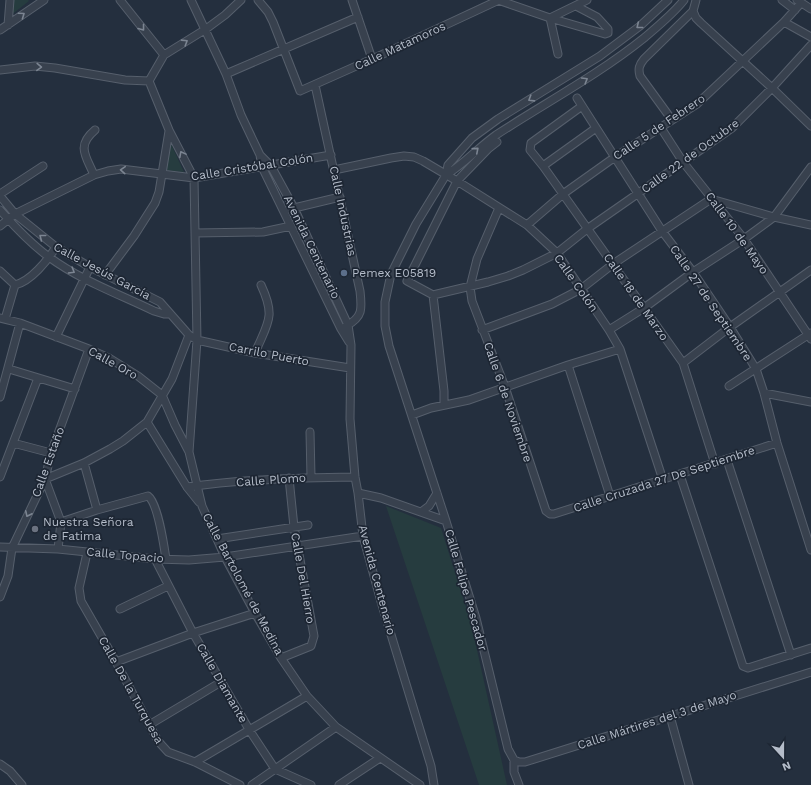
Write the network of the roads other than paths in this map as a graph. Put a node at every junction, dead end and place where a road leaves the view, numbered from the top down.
1 (10, 0) edge
2 (44, 0) edge
3 (120, 0) edge
4 (191, 0) edge
5 (241, 0) edge
6 (258, 0) edge
7 (352, 0) edge
8 (498, 0) edge
9 (587, 0) edge
10 (668, 0) edge
11 (684, 0) edge
12 (696, 0) edge
13 (782, 0) edge
14 (799, 2) edge
15 (485, 3) edge
16 (576, 6) junction
17 (811, 9) edge
18 (795, 10) junction
19 (693, 11) junction
20 (358, 17) junction
21 (550, 18) junction
22 (784, 22) junction
23 (8, 26) junction
24 (206, 29) junction
25 (0, 30) edge
26 (811, 37) edge
27 (811, 45) edge
28 (284, 50) junction
29 (558, 54) dead end
30 (164, 56) junction
31 (372, 59) junction
32 (741, 62) junction
33 (0, 70) edge
34 (226, 74) junction
35 (149, 81) junction
36 (315, 85) junction
37 (772, 88) junction
38 (577, 98) dead end
39 (582, 106) junction
40 (672, 120) junction
41 (811, 126) edge
42 (596, 128) junction
43 (661, 128) junction
44 (95, 130) dead end
45 (169, 130) junction
46 (497, 142) dead end
47 (331, 154) junction
48 (260, 155) junction
49 (615, 158) junction
50 (683, 162) junction
51 (43, 166) dead end
52 (271, 166) junction
53 (543, 166) junction
54 (262, 167) junction
55 (811, 167) edge
56 (334, 170) junction
57 (94, 175) junction
58 (161, 175) junction
59 (446, 175) junction
60 (194, 178) junction
61 (457, 181) junction
62 (638, 193) junction
63 (563, 194) junction
64 (0, 195) edge
65 (340, 196) junction
66 (711, 199) junction
67 (294, 208) junction
68 (499, 208) junction
69 (0, 210) edge
70 (284, 211) junction
71 (15, 214) junction
72 (774, 217) junction
73 (8, 219) junction
74 (527, 225) junction
75 (811, 225) edge
76 (0, 226) edge
77 (291, 226) junction
78 (587, 229) junction
79 (662, 231) junction
80 (195, 233) junction
81 (744, 239) junction
82 (56, 248) junction
83 (557, 253) junction
84 (50, 258) junction
85 (320, 263) junction
86 (612, 264) junction
87 (312, 266) junction
88 (90, 267) junction
89 (811, 270) edge
90 (0, 271) edge
91 (693, 272) junction
92 (105, 275) junction
93 (84, 278) junction
94 (15, 285) junction
95 (261, 285) dead end
96 (127, 286) junction
97 (470, 287) junction
98 (581, 289) junction
99 (779, 292) junction
100 (122, 295) junction
101 (434, 295) junction
102 (644, 308) junction
103 (342, 311) junction
104 (169, 314) junction
105 (334, 315) junction
106 (3, 318) edge
107 (20, 323) junction
108 (348, 325) junction
109 (730, 327) junction
110 (341, 329) junction
111 (482, 330) junction
112 (609, 330) junction
113 (189, 335) junction
114 (810, 336) edge
115 (56, 337) junction
116 (197, 340) junction
117 (351, 345) junction
118 (89, 349) junction
119 (620, 349) junction
120 (255, 353) junction
121 (683, 363) junction
122 (568, 365) junction
123 (350, 368) junction
124 (9, 369) junction
125 (756, 369) junction
126 (38, 378) junction
127 (730, 386) dead end
128 (505, 387) junction
129 (75, 389) junction
130 (764, 393) junction
131 (162, 395) junction
132 (0, 397) edge
133 (811, 402) edge
134 (444, 405) junction
135 (412, 415) junction
136 (147, 422) junction
137 (310, 432) dead end
138 (13, 442) junction
139 (777, 443) junction
140 (189, 452) junction
141 (51, 453) junction
142 (727, 460) junction
143 (84, 463) junction
144 (715, 464) junction
145 (680, 474) junction
146 (355, 476) junction
147 (0, 477) edge
148 (311, 477) junction
149 (289, 478) junction
150 (45, 479) junction
151 (664, 480) junction
152 (196, 486) junction
153 (187, 487) junction
154 (358, 493) junction
155 (437, 493) junction
156 (610, 496) junction
157 (202, 506) junction
158 (97, 510) junction
159 (421, 512) junction
160 (550, 514) joint
161 (446, 521) junction
162 (61, 522) junction
163 (308, 525) dead end
164 (294, 527) junction
165 (809, 535) edge
166 (363, 536) junction
167 (216, 539) junction
168 (298, 546) junction
169 (0, 547) edge
170 (12, 548) junction
171 (58, 549) junction
172 (811, 550) edge
173 (87, 553) junction
174 (225, 557) junction
175 (155, 559) junction
176 (166, 559) junction
177 (168, 586) junction
178 (0, 597) edge
179 (120, 609) dead end
180 (255, 613) junction
181 (193, 633) junction
182 (811, 648) edge
183 (791, 655) junction
184 (281, 658) junction
185 (116, 662) junction
186 (811, 672) edge
187 (221, 682) junction
188 (307, 696) junction
189 (670, 716) junction
190 (148, 725) junction
191 (336, 726) junction
192 (250, 731) junction
193 (380, 758) junction
194 (514, 760) junction
195 (195, 762) junction
196 (0, 764) edge
197 (275, 768) junction
198 (22, 785) edge
199 (240, 785) edge
200 (252, 785) edge
201 (311, 785) edge
202 (339, 785) edge
203 (420, 785) edge
204 (434, 785) edge
205 (519, 785) edge
206 (689, 785) edge

1 - 23 street
23 -> 2 street
3 -> 30 street
4 - 24 street, Avenida Centenario
5 - 24 street
6 - 28 street
7 - 20 street
8 - 15 street, Calle Matamoros
8 - 21 street
9 - 16 street
10 -> 59 street
59 -> 11 street
12 - 19 street
13 - 18 street
14 - 17 street
14 - 18 street, Calle 5 de Febrero
15 - 31 street, Calle Matamoros
16 - 21 street
16 - 21 street
18 - 22 street, Calle 5 de Febrero
19 - 32 street
19 - 40 street
20 - 28 street
20 - 31 street
21 - 29 street
22 - 26 street
22 - 32 street, Calle 5 de Febrero
23 - 25 street
30 -> 24 street
24 - 34 street, Avenida Centenario
27 - 37 street, Calle 22 de Octubre
28 - 34 street
28 - 36 street, Calle Matamoros
30 - 35 street
31 - 36 street, Calle Matamoros
32 - 37 street
32 - 40 street, Calle 5 de Febrero
33 -> 35 street
34 - 48 street, Avenida Centenario
35 - 45 street
36 - 47 street, Calle Industrias
37 - 41 street
37 - 50 street, Calle 22 de Octubre
38 - 39 street, Calle 27 de Septiembre
39 - 42 street, Calle 27 de Septiembre
39 - 53 street, Calle 18 de Marzo
40 - 43 street, Calle 5 de Febrero
42 - 49 street, Calle 27 de Septiembre
42 - 53 street
43 - 49 street, Calle 5 de Febrero
43 - 50 street, Calle 10 de Mayo
44 - 57 street
45 - 58 street
60 -> 45 street
46 - 61 street
47 - 52 street, Calle Cristóbal Colón
47 - 56 street, Calle Industrias
48 - 52 street, Avenida Centenario
48 - 54 street, Avenida Centenario
49 - 62 street, Calle 27 de Septiembre
49 - 63 street, Calle 5 de Febrero
50 - 62 street, Calle 22 de Octubre
50 - 66 street, Calle 10 de Mayo
51 - 64 street
52 - 54 street, Calle Cristóbal Colón
52 - 67 street, Avenida Centenario
53 - 63 street, Calle 18 de Marzo
54 - 60 street, Calle Cristóbal Colón
54 - 70 street, Avenida Centenario
55 - 72 street
56 - 59 street, Calle Colón
56 - 65 street, Calle Industrias
58 -> 57 street, Calle Cristóbal Colón
57 - 71 street, Calle Cristóbal Colón
58 - 60 street, Calle Cristóbal Colón
58 - 92 street
59 - 61 street, Calle Colón
59 - 135 street
60 - 80 street, Calle Bartolomé de Medina
61 - 68 street, Calle Colón
61 - 101 street
62 - 78 street, Calle 22 de Octubre
62 - 79 street, Calle 27 de Septiembre
63 - 74 street, Calle 5 de Febrero
63 - 78 street, Calle 18 de Marzo
64 - 71 street, Calle Jesús García
65 - 67 street
65 - 108 street, Calle Industrias
66 - 72 street
66 - 79 street
66 - 81 street, Calle 10 de Mayo
67 - 70 street
67 - 85 street, Avenida Centenario
68 - 74 street, Calle Colón
68 - 97 street
69 - 73 street, Calle Jesús García
70 - 77 street, Avenida Centenario
71 - 73 street, Calle Cristóbal Colón
82 -> 71 street, Calle Jesús García
72 - 75 street
72 - 81 street
73 - 76 street, Calle Cristóbal Colón
73 - 84 street, Calle Jesús García
74 - 83 street, Calle Colón
77 - 80 street
77 - 87 street, Avenida Centenario
78 - 83 street, Calle 22 de Octubre
78 - 86 street, Calle 18 de Marzo
79 - 86 street
79 - 91 street, Calle 27 de Septiembre
80 - 116 street, Calle Bartolomé de Medina
81 - 91 street
81 - 99 street, Calle 10 de Mayo
82 - 84 street
82 - 88 street, Calle Jesús García
83 - 97 street, Calle 22 de Octubre
83 - 98 street, Calle Colón
84 -> 93 street, Calle Jesús García
84 - 94 street
85 - 87 street
85 - 103 street, Avenida Centenario
86 - 98 street
86 - 102 street, Calle 18 de Marzo
87 - 105 street, Avenida Centenario
88 - 92 street, Calle Jesús García
88 - 93 street
89 - 99 street
90 - 94 street
91 - 102 street
91 - 109 street, Calle 27 de Septiembre
92 - 96 street, Calle Jesús García
93 - 100 street, Calle Jesús García
93 - 115 street
94 - 106 street
95 - 120 street
96 - 100 street
96 - 104 street, Calle Jesús García
97 - 101 street, Calle 22 de Octubre
97 - 111 street, Calle 6 de Noviembre
98 - 111 street
98 - 112 street, Calle Colón
99 - 109 street
99 - 114 street, Calle 10 de Mayo
100 - 104 street, Calle Jesús García
101 - 134 street
102 - 112 street
102 - 121 street, Calle 18 de Marzo
103 - 105 street
103 - 108 street, Avenida Centenario
104 - 113 street, Calle Jesús García
105 - 110 street, Avenida Centenario
106 - 107 street, Calle Oro
107 - 115 street, Calle Oro
107 - 124 street
108 - 110 street, Calle Industrias
108 - 117 street, Avenida Centenario
109 - 121 street
109 - 125 street, Calle 27 de Septiembre
110 - 117 street, Avenida Centenario
111 - 128 street, Calle 6 de Noviembre
112 - 119 street, Calle Colón
113 - 116 street, Carrilo Puerto
113 - 131 street
114 - 125 street
115 - 118 street, Calle Oro
116 - 120 street, Carrilo Puerto
116 - 140 street, Calle Bartolomé de Medina
117 - 123 street, Avenida Centenario
118 - 129 street, Calle Estaño
118 - 131 street, Calle Oro
119 - 122 street
119 - 151 street, Calle Colón
120 - 123 street, Carrilo Puerto
121 - 144 street, Calle 18 de Marzo
122 - 128 street
122 - 156 street
123 - 146 street, Avenida Centenario
124 - 126 street
124 - 132 street
125 - 127 street
125 - 130 street, Calle 27 de Septiembre
126 - 129 street
126 - 138 street
128 - 134 street
128 - 160 street, Calle 6 de Noviembre
129 - 141 street, Calle Estaño
130 - 133 street
130 - 139 street, Calle 27 de Septiembre
131 - 136 street
131 - 140 street, Calle Oro
134 - 135 street
135 - 155 street
136 - 143 street
136 - 153 street
137 - 148 street
138 - 141 street
138 - 147 street
139 - 142 street, Calle Cruzada 27 De Septiembre
139 - 165 street, Calle 27 de Septiembre
140 - 152 street, Calle Bartolomé de Medina
141 - 150 street, Calle Estaño
142 - 144 street, Calle Cruzada 27 De Septiembre
142 - 183 street
143 - 150 street
143 - 158 street
144 - 145 street, Calle Cruzada 27 De Septiembre
145 - 151 street, Calle Cruzada 27 De Septiembre
145 - 183 street
146 - 148 street, Calle Plomo
146 - 154 street, Avenida Centenario
148 - 149 street, Calle Plomo
149 - 152 street, Calle Plomo
149 - 164 street, Calle Del Hierro
150 - 162 street
150 -> 170 street, Calle Estaño
151 - 156 street, Calle Cruzada 27 De Septiembre
152 - 153 street, Calle Plomo
152 - 157 street, Calle Bartolomé de Medina
153 - 157 street
154 - 159 street, Calle Felipe Pescador
154 - 166 street, Avenida Centenario
155 - 159 street
155 - 161 street
156 - 160 street, Calle Cruzada 27 De Septiembre
157 - 167 street, Calle Bartolomé de Medina
158 - 162 street
158 - 176 street
159 - 161 street, Calle Felipe Pescador
161 - 194 street, Calle Felipe Pescador
162 - 171 street
163 - 164 street
164 - 167 street
164 - 168 street, Calle Del Hierro
165 - 172 street, Calle 27 de Septiembre
166 - 168 street, Calle Topacio
166 - 204 street, Avenida Centenario
167 - 174 street, Calle Bartolomé de Medina
168 - 174 street, Calle Topacio
168 - 184 street, Calle Del Hierro
169 - 170 street, Calle Topacio
170 - 171 street, Calle Topacio
170 - 178 street, Calle Estaño
171 - 173 street, Calle Topacio
173 - 175 street, Calle Topacio
173 - 185 street, Calle De la Turquesa
174 - 176 street, Calle Topacio
174 - 180 street, Calle Bartolomé de Medina
175 - 176 street, Calle Topacio
175 - 177 street, Calle Diamante
177 - 179 street
177 - 181 street, Calle Diamante
180 - 181 street
180 - 184 street, Calle Bartolomé de Medina
181 - 185 street
181 - 187 street, Calle Diamante
182 - 183 street
184 - 188 street, Calle Bartolomé de Medina
185 - 190 street, Calle De la Turquesa
186 - 189 street, Calle Mártires del 3 de Mayo
187 - 190 street
187 - 192 street, Calle Diamante
188 - 191 street, Calle Bartolomé de Medina
188 - 192 street
189 - 194 street, Calle Mártires del 3 de Mayo
189 - 206 street
190 - 195 street, Calle De la Turquesa
191 - 193 street, Calle Bartolomé de Medina
191 - 197 street
192 - 195 street
192 - 197 street, Calle Diamante
193 - 202 street
193 - 203 street, Calle Bartolomé de Medina
194 - 205 street
195 - 199 street, Calle De la Turquesa
196 - 198 street
197 - 200 street
197 - 201 street

